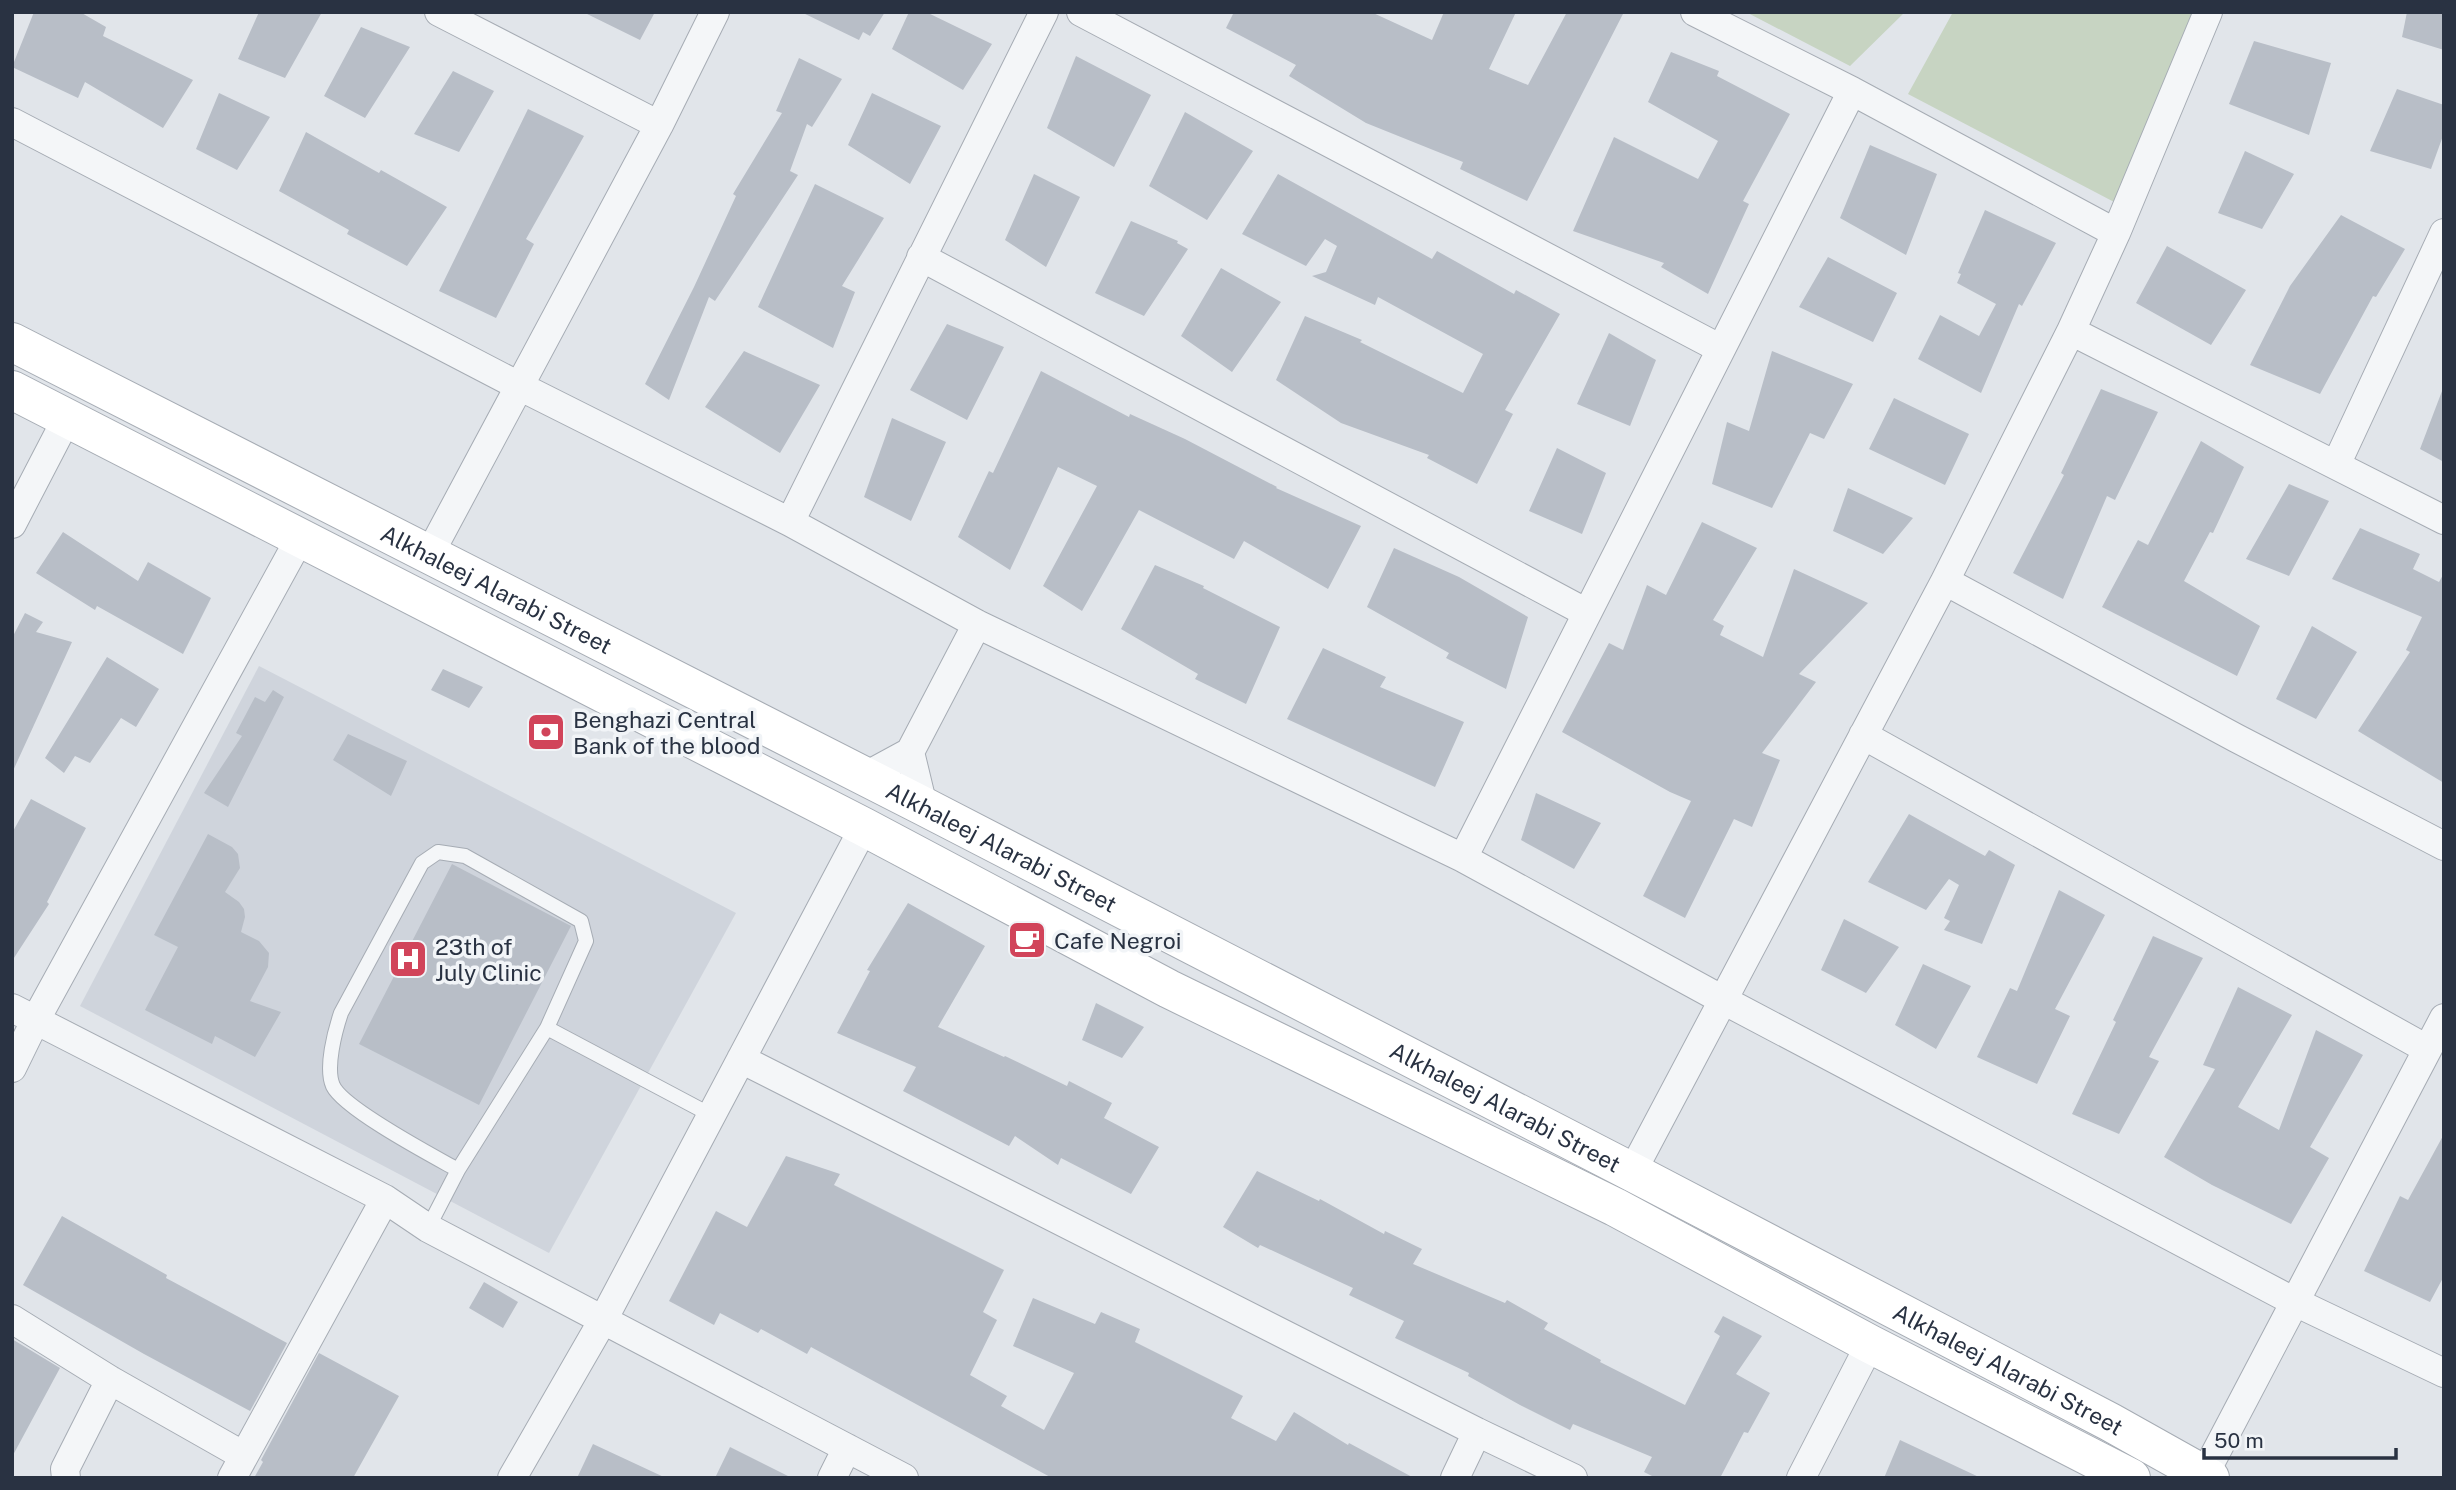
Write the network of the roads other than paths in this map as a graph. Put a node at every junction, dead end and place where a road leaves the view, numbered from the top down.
1 (439, 12) edge
2 (715, 12) edge
3 (1044, 12) edge
4 (1080, 12) edge
5 (1695, 12) edge
6 (2208, 12) edge
7 (1852, 91) junction
8 (12, 121) edge
9 (659, 125) junction
10 (2116, 233) junction
11 (2442, 242) edge
12 (921, 257) junction
13 (2071, 331) junction
14 (12, 342) edge
15 (1721, 349) junction
16 (519, 386) junction
17 (12, 390) edge
18 (67, 418) junction
19 (2336, 465) junction
20 (2444, 520) edge
21 (790, 522) junction
22 (12, 524) edge
23 (300, 538) junction
24 (429, 555) junction
25 (1945, 581) junction
26 (1587, 612) junction
27 (977, 624) junction
28 (1863, 735) junction
29 (910, 752) junction
30 (864, 777) junction
31 (923, 806) junction
32 (864, 827) junction
33 (2444, 846) edge
34 (1463, 858) junction
35 (1194, 948) junction
36 (1169, 989) junction
37 (1723, 1000) junction
38 (24, 1015) edge
39 (2444, 1018) edge
40 (547, 1028) junction
41 (2427, 1049) junction
42 (741, 1059) junction
43 (12, 1068) edge
44 (711, 1115) junction
45 (458, 1170) junction
46 (1632, 1172) junction
47 (385, 1199) junction
48 (428, 1228) junction
49 (2295, 1302) junction
50 (12, 1319) edge
51 (603, 1320) junction
52 (1870, 1344) junction
53 (2444, 1373) edge
54 (110, 1380) junction
55 (1477, 1432) junction
56 (847, 1448) junction
57 (238, 1467) edge
58 (2207, 1476) edge
59 (66, 1478) edge
60 (512, 1478) edge
61 (832, 1478) edge
62 (905, 1478) edge
63 (1455, 1478) edge
64 (1573, 1478) edge
65 (1801, 1478) edge
66 (2131, 1478) edge

1 - 9 street
2 - 9 street
3 - 12 street
4 - 15 street
5 - 7 street
6 - 10 street
7 - 10 street
7 - 15 street
8 - 16 street
9 - 16 street
10 - 13 street
11 - 19 street
12 - 21 street
12 - 26 street
13 - 19 street
13 - 25 street
14 - 24 main road, Alkhaleej Alarabi Street
15 - 26 street
16 - 21 street
16 - 24 street
17 - 18 main road, Alkhaleej Alarabi Street
18 - 22 street
18 - 23 main road, Alkhaleej Alarabi Street
19 - 20 street
21 - 27 street
23 - 32 main road, Alkhaleej Alarabi Street
23 - 38 street
24 - 30 main road, Alkhaleej Alarabi Street
25 - 28 street
25 - 33 street
26 - 34 street
27 - 29 street
27 - 34 street
28 - 37 street
28 - 41 street
29 - 30 street
29 - 31 street
30 - 31 main road, Alkhaleej Alarabi Street
31 - 35 main road, Alkhaleej Alarabi Street
32 - 36 main road, Alkhaleej Alarabi Street
32 - 42 street
34 - 37 street
35 - 36 main road
35 - 46 main road, Alkhaleej Alarabi Street
36 - 52 main road, Alkhaleej Alarabi Street
37 - 46 street
37 - 49 street
38 - 43 street
38 - 47 street
39 - 41 street
40 - 44 lane
40 - 45 lane
40 - 45 lane
41 - 49 street
42 - 44 street
42 - 55 street
44 - 51 street
45 - 48 lane
46 - 58 main road, Alkhaleej Alarabi Street
47 - 48 street
47 - 57 street
48 - 51 street
49 - 53 street
49 - 58 street
50 - 54 street
51 - 56 street
51 - 60 street
52 - 65 street
52 - 66 main road, Alkhaleej Alarabi Street
54 - 57 street
54 - 59 street
55 - 63 street
55 - 64 street
56 - 61 street
56 - 62 street

